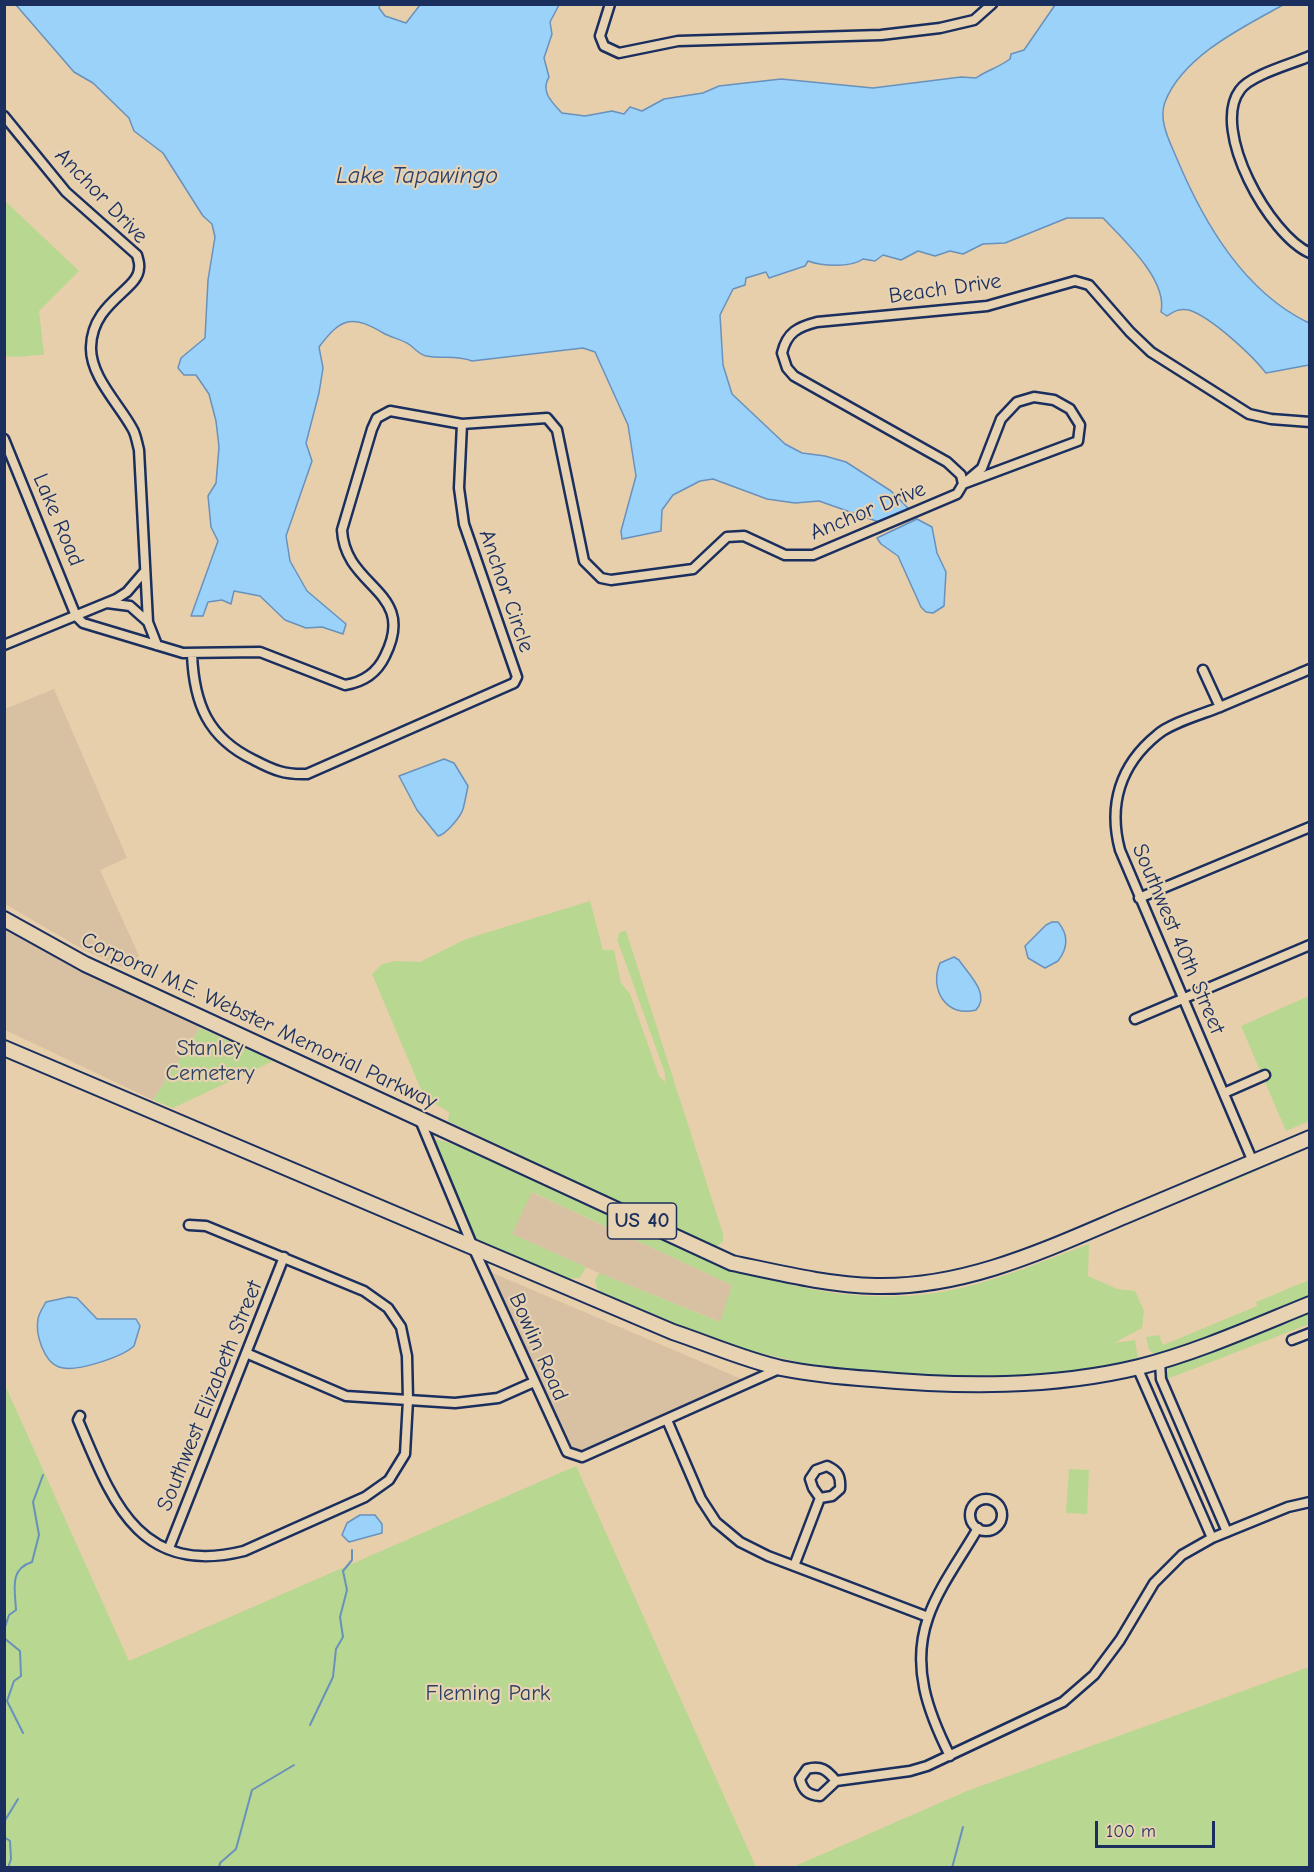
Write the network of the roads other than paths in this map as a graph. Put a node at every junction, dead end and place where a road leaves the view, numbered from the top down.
1 (610, 4) edge
2 (992, 4) edge
3 (1310, 56) edge
4 (4, 116) edge
5 (1310, 253) edge
6 (1310, 422) edge
7 (462, 424) junction
8 (4, 439) edge
9 (963, 484) junction
10 (145, 570) junction
11 (106, 603) junction
12 (76, 616) junction
13 (148, 622) junction
14 (4, 645) edge
15 (157, 645) junction
16 (192, 654) junction
17 (1310, 669) edge
18 (1203, 670) dead end
19 (1220, 707) junction
20 (1310, 827) edge
21 (1139, 898) junction
22 (4, 919) edge
23 (1310, 945) edge
24 (1183, 999) junction
25 (1135, 1019) dead end
26 (4, 1048) edge
27 (1265, 1075) dead end
28 (1224, 1093) junction
29 (420, 1119) junction
30 (1310, 1138) edge
31 (1253, 1162) junction
32 (189, 1225) dead end
33 (473, 1247) junction
34 (284, 1257) junction
35 (1310, 1304) edge
36 (1310, 1333) edge
37 (1292, 1340) dead end
38 (246, 1353) junction
39 (1160, 1361) junction
40 (1137, 1367) junction
41 (781, 1368) junction
42 (534, 1382) junction
43 (408, 1400) junction
44 (80, 1416) dead end
45 (667, 1420) junction
46 (1192, 1451) junction
47 (1177, 1458) junction
48 (820, 1498) dead end
49 (1310, 1502) edge
50 (978, 1528) dead end
51 (1227, 1532) junction
52 (1212, 1538) junction
53 (169, 1548) junction
54 (794, 1566) junction
55 (928, 1617) junction
56 (950, 1756) junction
57 (836, 1781) dead end

1 - 2 street
3 - 5 street
4 - 10 street, Anchor Drive
6 - 9 street, Beach Drive
7 - 9 street, Anchor Drive
7 - 16 street, Anchor Drive
7 - 16 street, Anchor Circle
8 - 12 street, Lake Road
9 - 9 street
10 - 11 street
10 - 13 street, Anchor Drive
11 - 12 street
11 - 13 street
12 - 14 street
12 - 15 street
13 - 15 street, Anchor Drive
15 - 16 street, Anchor Drive
17 - 19 street
18 - 19 street
19 - 21 street, Southwest 40th Street
20 - 21 street
21 - 24 street, Southwest 40th Street
22 - 29 main road, Corporal M.E. Webster Memorial Parkway / US 40
23 - 24 street
24 - 25 street
24 - 28 street, Southwest 40th Street
26 - 33 main road
27 - 28 street
28 - 31 street, Southwest 40th Street
29 - 31 main road, Corporal M.E. Webster Memorial Parkway / US 40
29 - 33 street, Bowlin Road
30 - 31 main road, Corporal M.E. Webster Memorial Parkway / US 40
32 - 34 street
33 - 41 main road
33 - 42 street, Bowlin Road
34 - 38 street, Southwest Elizabeth Street
34 - 43 street
35 - 39 main road
36 - 37 street
38 - 43 street
38 - 53 street, Southwest Elizabeth Street
39 - 40 main road
39 - 46 street
40 - 41 main road
40 - 47 street
41 - 45 street
42 - 43 street
42 - 45 street, Bowlin Road
43 - 53 street
44 - 53 street
45 - 54 street
46 - 47 street
46 - 51 street
47 - 52 street
48 - 54 street
49 - 51 street
50 - 55 street
51 - 52 street
52 - 56 street
54 - 55 street
55 - 56 street
56 - 57 street

